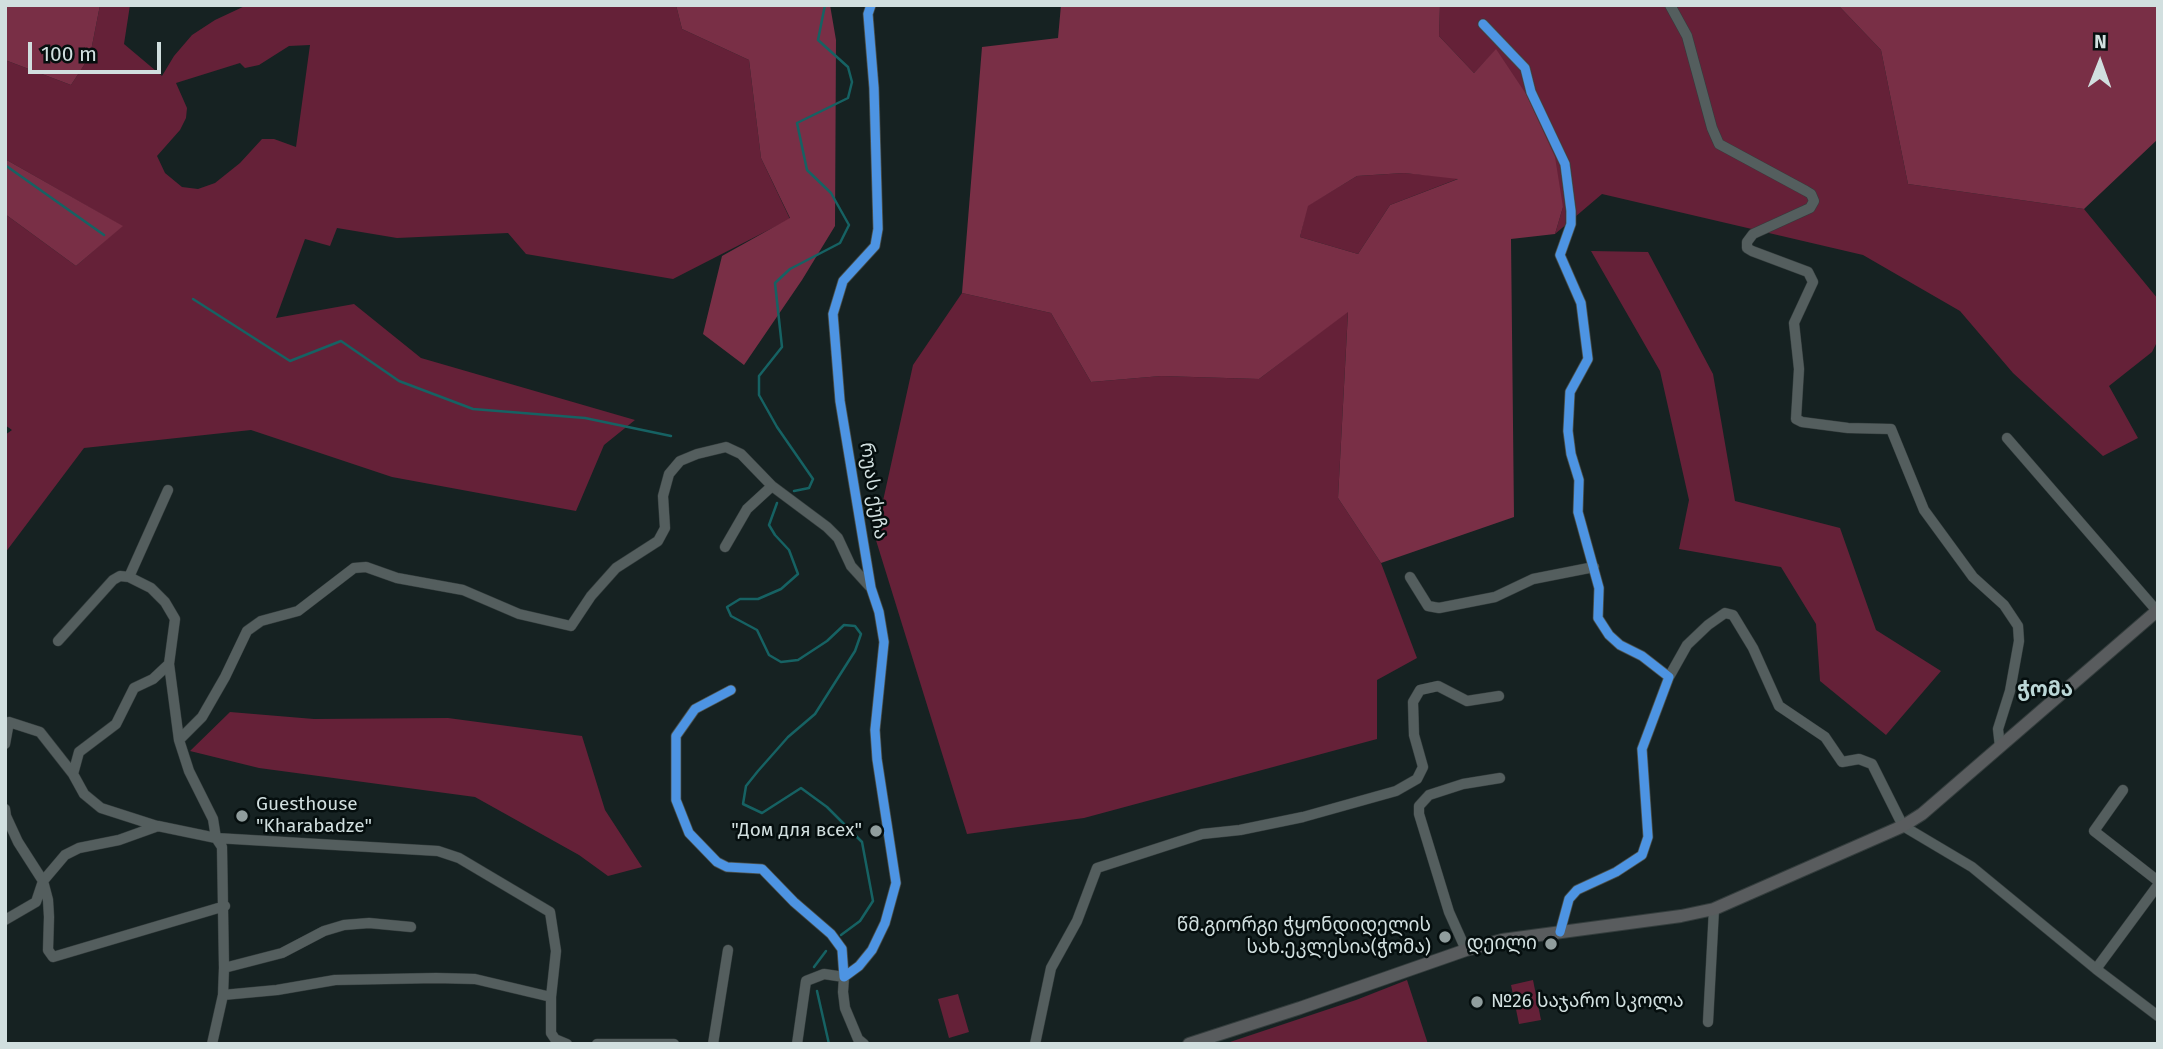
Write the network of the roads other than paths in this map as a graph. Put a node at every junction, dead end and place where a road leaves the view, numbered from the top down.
1 (872, 5) edge
2 (1670, 5) edge
3 (1483, 24) dead end
4 (2007, 438) dead end
5 (772, 486) junction
6 (168, 490) dead end
7 (725, 547) dead end
8 (1594, 567) junction
9 (129, 577) junction
10 (1410, 577) dead end
11 (872, 588) junction
12 (2157, 611) edge
13 (58, 641) dead end
14 (169, 664) junction
15 (1669, 677) junction
16 (731, 690) dead end
17 (1499, 696) dead end
18 (178, 740) junction
19 (5, 744) edge
20 (2000, 747) junction
21 (73, 774) junction
22 (1500, 778) dead end
23 (2123, 790) dead end
24 (5, 809) edge
25 (158, 826) junction
26 (1903, 826) junction
27 (216, 838) junction
28 (43, 881) junction
29 (2158, 883) edge
30 (225, 906) junction
31 (1714, 909) junction
32 (5, 920) edge
33 (411, 927) dead end
34 (1560, 932) junction
35 (728, 950) dead end
36 (1466, 950) junction
37 (224, 968) junction
38 (2096, 969) junction
39 (844, 977) junction
40 (223, 995) junction
41 (551, 997) junction
42 (2158, 1016) edge
43 (1708, 1022) dead end
44 (212, 1044) edge
45 (567, 1044) edge
46 (597, 1044) edge
47 (674, 1044) edge
48 (713, 1044) edge
49 (797, 1044) edge
50 (864, 1044) edge
51 (1035, 1044) edge
52 (1189, 1044) edge

1 - 11 street, რუას ქუჩა
2 - 20 street
3 - 8 street
4 - 12 street
5 - 7 street
5 - 11 street
5 - 18 street
6 - 9 street
8 - 10 street
8 - 15 street
9 - 13 street
9 - 14 street
11 - 39 street, რუას ქუჩა
12 - 20 main road
14 - 18 street
14 - 21 street
15 - 26 street
15 - 34 street
16 - 39 street
17 - 51 street
18 - 27 street
19 - 21 street
20 - 26 main road
21 - 25 street
22 - 36 street
23 - 29 street
24 - 28 street
25 - 27 street
25 - 28 street
26 - 31 main road
26 - 38 street
27 - 30 street
27 - 41 street
28 - 30 street
28 - 32 street
29 - 38 street
30 - 37 street
31 - 34 main road
31 - 43 street
33 - 37 street
34 - 36 main road
35 - 48 street
36 - 52 main road
37 - 40 street
38 - 42 street
39 - 49 street
39 - 50 street
40 - 41 street
40 - 44 street
41 - 45 street
46 - 47 street

